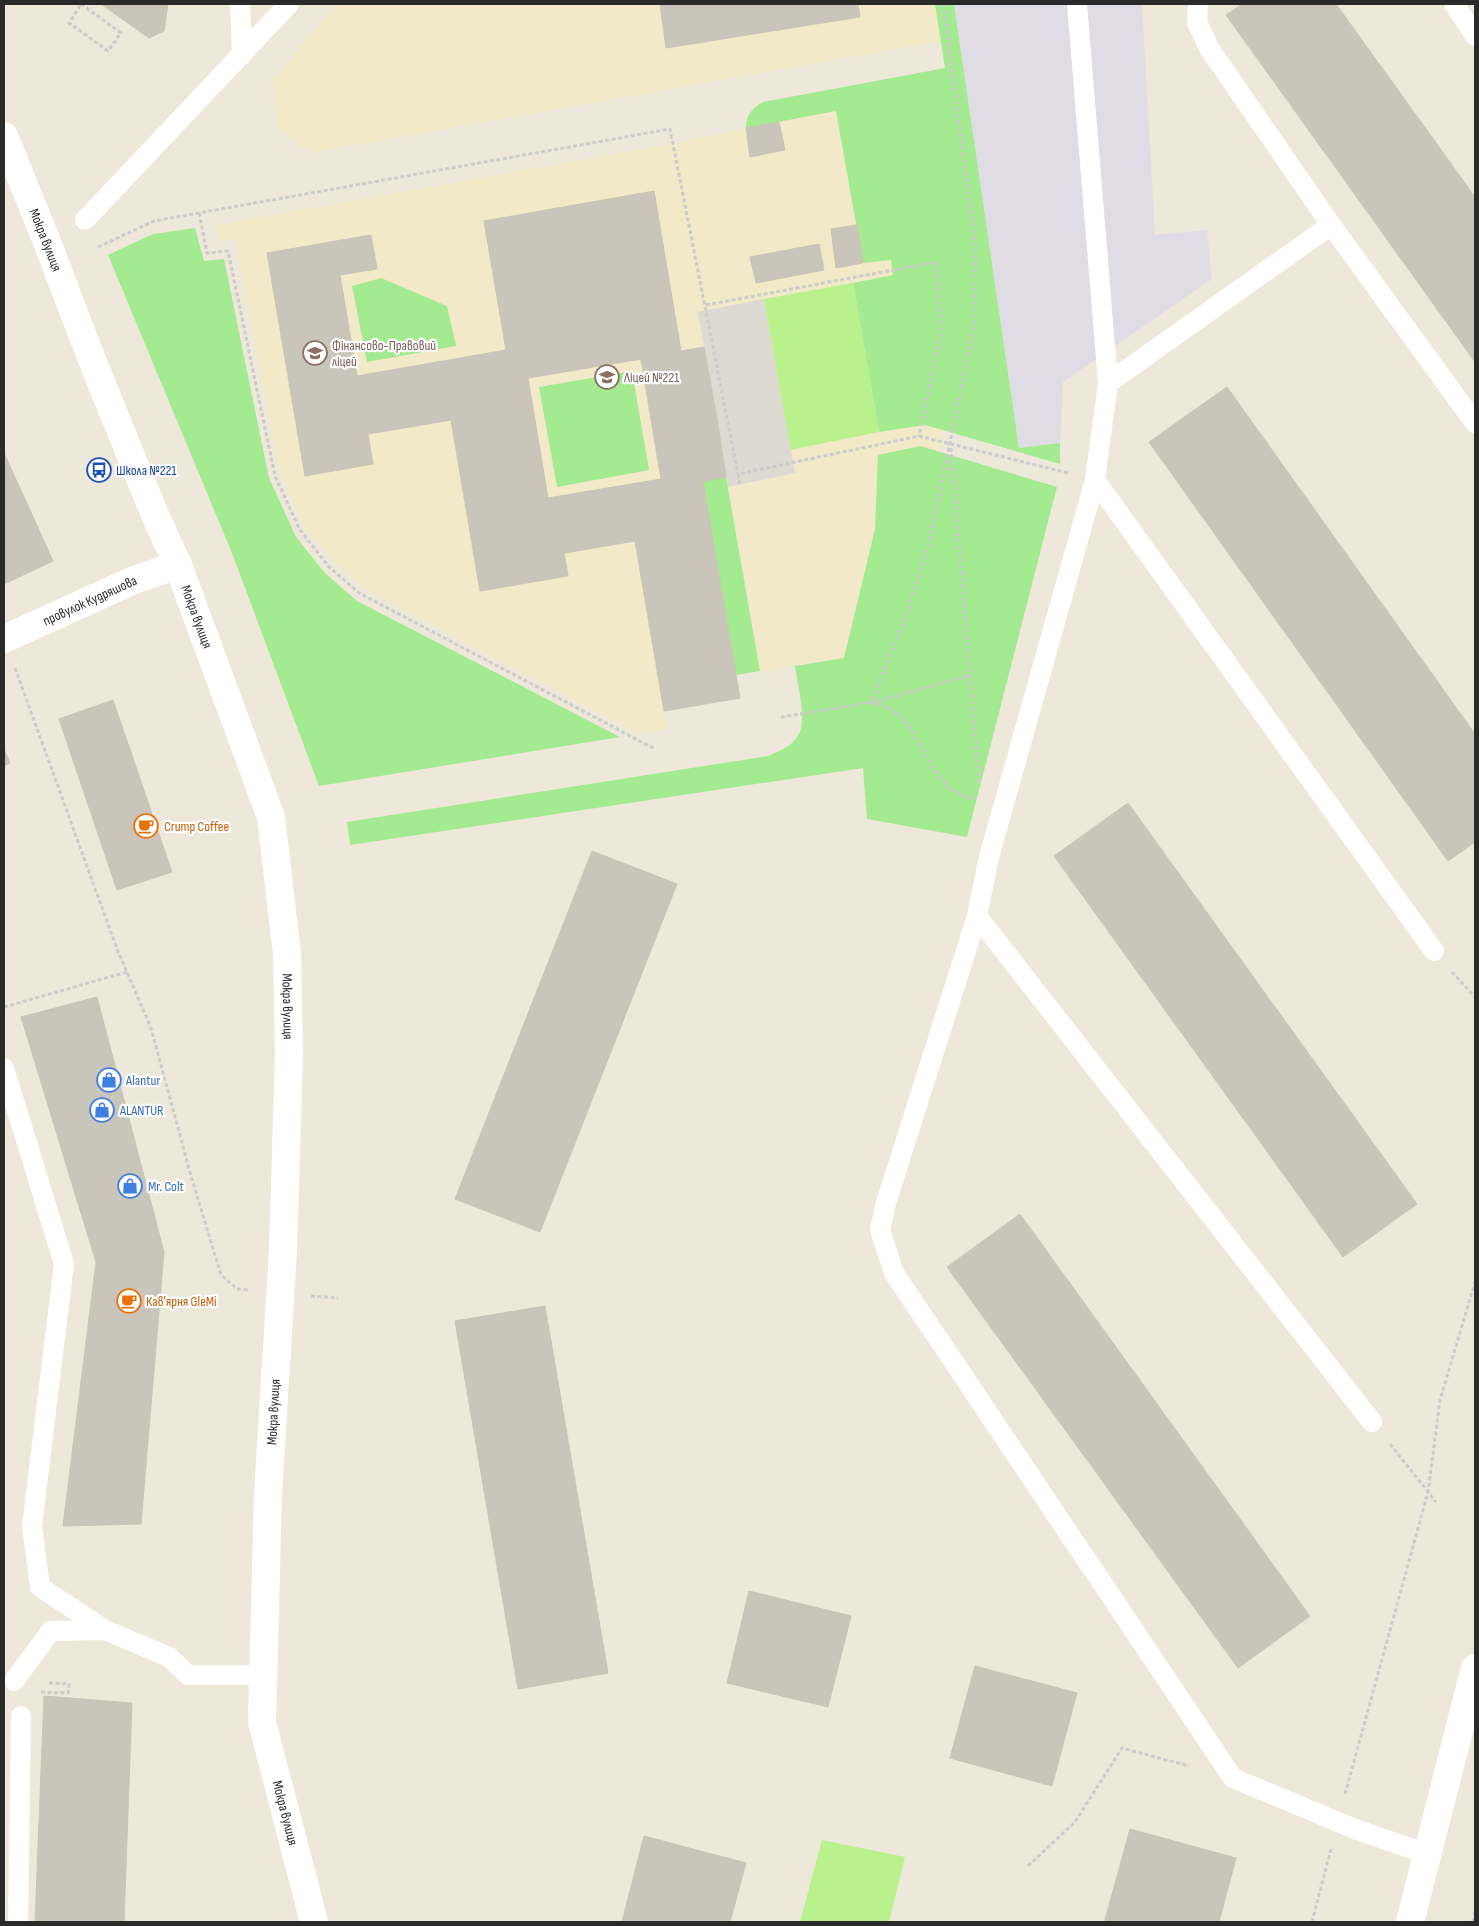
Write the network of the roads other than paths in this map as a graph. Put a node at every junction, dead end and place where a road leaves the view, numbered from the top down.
1 (240, 4) edge
2 (289, 4) edge
3 (1077, 4) edge
4 (1198, 4) edge
5 (1454, 4) edge
6 (1475, 36) edge
7 (242, 55) junction
8 (4, 136) edge
9 (85, 220) dead end
10 (1331, 225) junction
11 (1108, 383) junction
12 (1475, 423) edge
13 (1096, 480) junction
14 (178, 565) junction
15 (4, 639) edge
16 (977, 916) junction
17 (1434, 951) road end
18 (4, 1068) edge
19 (1372, 1422) road end
20 (105, 1630) junction
21 (1475, 1668) edge
22 (263, 1675) junction
23 (14, 1681) dead end
24 (21, 1716) dead end
25 (1468, 1724) edge
26 (1427, 1854) junction
27 (18, 1922) edge
28 (314, 1922) edge
29 (1410, 1922) edge

1 - 7 lane
2 - 7 lane
3 - 11 lane
4 - 10 lane
5 - 6 lane
7 - 9 lane
8 - 14 street, Мокра вулиця
10 - 11 lane
10 - 12 lane
11 - 13 lane
13 - 16 lane
13 - 17 lane
14 - 15 street, провулок Кудряшова
14 - 22 street, Мокра вулиця
16 - 19 lane
16 - 26 lane
18 - 20 lane
20 - 22 lane
20 - 23 lane
21 - 25 street
22 - 28 street, Мокра вулиця
24 - 27 lane
25 - 26 street
26 - 29 street

